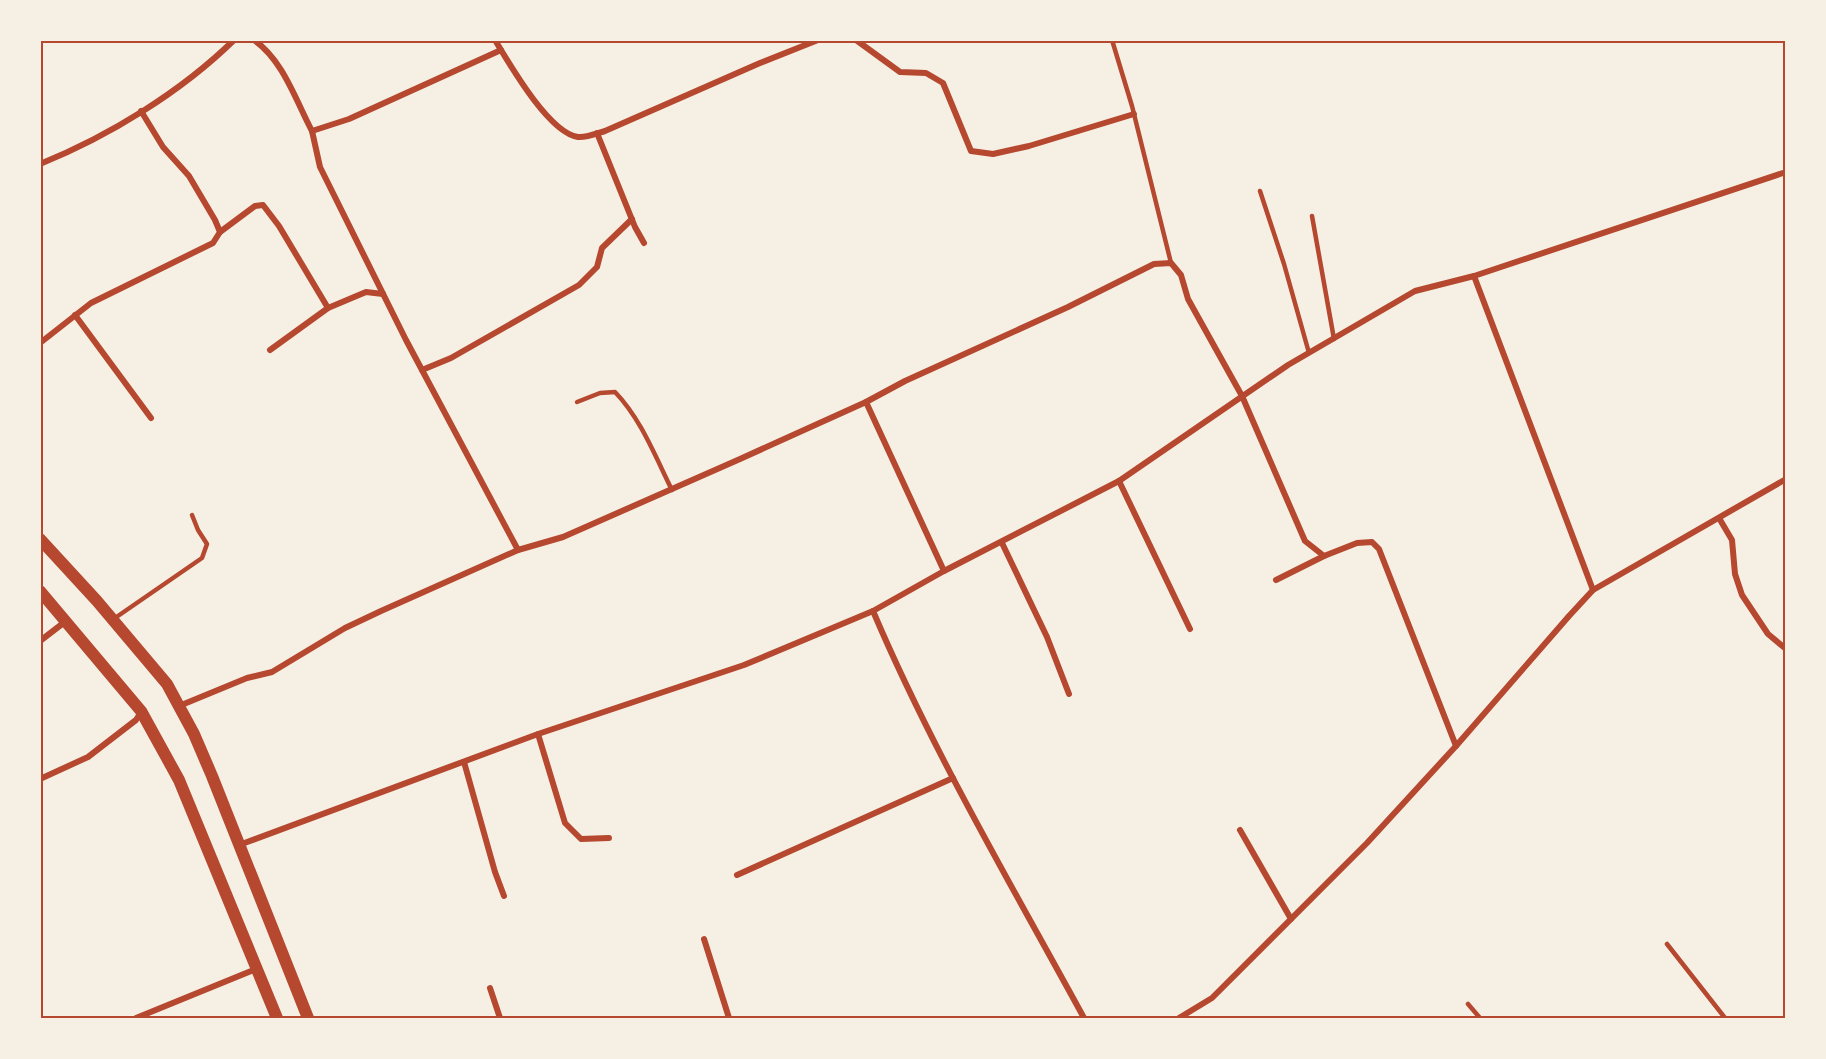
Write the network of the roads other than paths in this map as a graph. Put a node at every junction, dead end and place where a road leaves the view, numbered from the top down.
1 (234, 40) edge
2 (254, 40) edge
3 (495, 40) edge
4 (818, 40) edge
5 (856, 40) edge
6 (1112, 40) edge
7 (501, 50) junction
8 (141, 111) junction
9 (1134, 114) junction
10 (312, 131) junction
11 (597, 133) junction
12 (40, 164) edge
13 (1785, 172) edge
14 (1260, 191) dead end
15 (1312, 216) dead end
16 (632, 219) junction
17 (220, 231) junction
18 (644, 243) dead end
19 (1171, 263) junction
20 (1474, 276) junction
21 (383, 294) junction
22 (328, 308) junction
23 (75, 315) junction
24 (1334, 339) junction
25 (40, 343) edge
26 (270, 350) dead end
27 (1309, 353) junction
28 (422, 370) junction
29 (1242, 396) junction
30 (577, 402) dead end
31 (867, 402) junction
32 (151, 418) dead end
33 (1785, 479) edge
34 (1119, 481) junction
35 (672, 490) junction
36 (192, 515) dead end
37 (1719, 518) junction
38 (40, 539) edge
39 (1002, 543) junction
40 (518, 550) junction
41 (1324, 556) junction
42 (944, 571) junction
43 (1276, 580) dead end
44 (1593, 590) junction
45 (40, 591) edge
46 (873, 611) junction
47 (112, 620) junction
48 (67, 621) junction
49 (1190, 629) dead end
50 (40, 641) edge
51 (1785, 649) edge
52 (1069, 694) dead end
53 (179, 706) junction
54 (141, 711) junction
55 (538, 734) junction
56 (1456, 746) junction
57 (464, 762) junction
58 (953, 778) junction
59 (40, 779) edge
60 (1240, 830) dead end
61 (609, 838) dead end
62 (239, 845) junction
63 (737, 875) dead end
64 (504, 896) dead end
65 (1291, 919) junction
66 (704, 939) dead end
67 (1666, 944) dead end
68 (256, 969) junction
69 (490, 988) dead end
70 (1468, 1004) dead end
71 (136, 1018) edge
72 (277, 1018) edge
73 (308, 1018) edge
74 (500, 1018) edge
75 (729, 1018) edge
76 (1084, 1018) edge
77 (1179, 1018) edge
78 (1480, 1018) edge
79 (1725, 1018) edge

1 - 8 street
2 - 10 street
3 - 7 street
4 - 11 street
5 - 9 street
6 - 9 lane
7 - 10 street
7 - 11 street
8 - 12 street
8 - 17 street
9 - 19 lane
10 - 21 street
11 - 16 street
13 - 20 street
14 - 27 lane
15 - 24 lane
16 - 18 street
16 - 28 street
17 - 22 street
17 - 23 street
19 - 29 street
19 - 31 street
20 - 24 street
20 - 44 street
21 - 22 street
21 - 28 street
22 - 26 street
23 - 25 street
23 - 32 street
24 - 27 street
27 - 29 street
28 - 40 street
29 - 34 street
29 - 41 street
30 - 35 lane
31 - 35 street
31 - 42 street
33 - 37 street
34 - 39 street
34 - 49 street
35 - 40 street
36 - 47 lane
37 - 44 street
37 - 51 street
38 - 47 main road
39 - 42 street
39 - 52 street
40 - 53 street
41 - 43 street
41 - 56 street
42 - 46 street
44 - 56 street
45 - 48 main road
46 - 55 street
46 - 58 street
47 - 53 main road
48 - 50 street
48 - 54 main road
53 - 62 main road
54 - 59 street
54 - 68 main road
55 - 57 street
55 - 61 street
56 - 65 street
57 - 62 street
57 - 64 street
58 - 63 street
58 - 76 street
60 - 65 street
62 - 73 main road
65 - 77 street
66 - 75 street
67 - 79 lane
68 - 71 street
68 - 72 main road
69 - 74 street
70 - 78 lane

